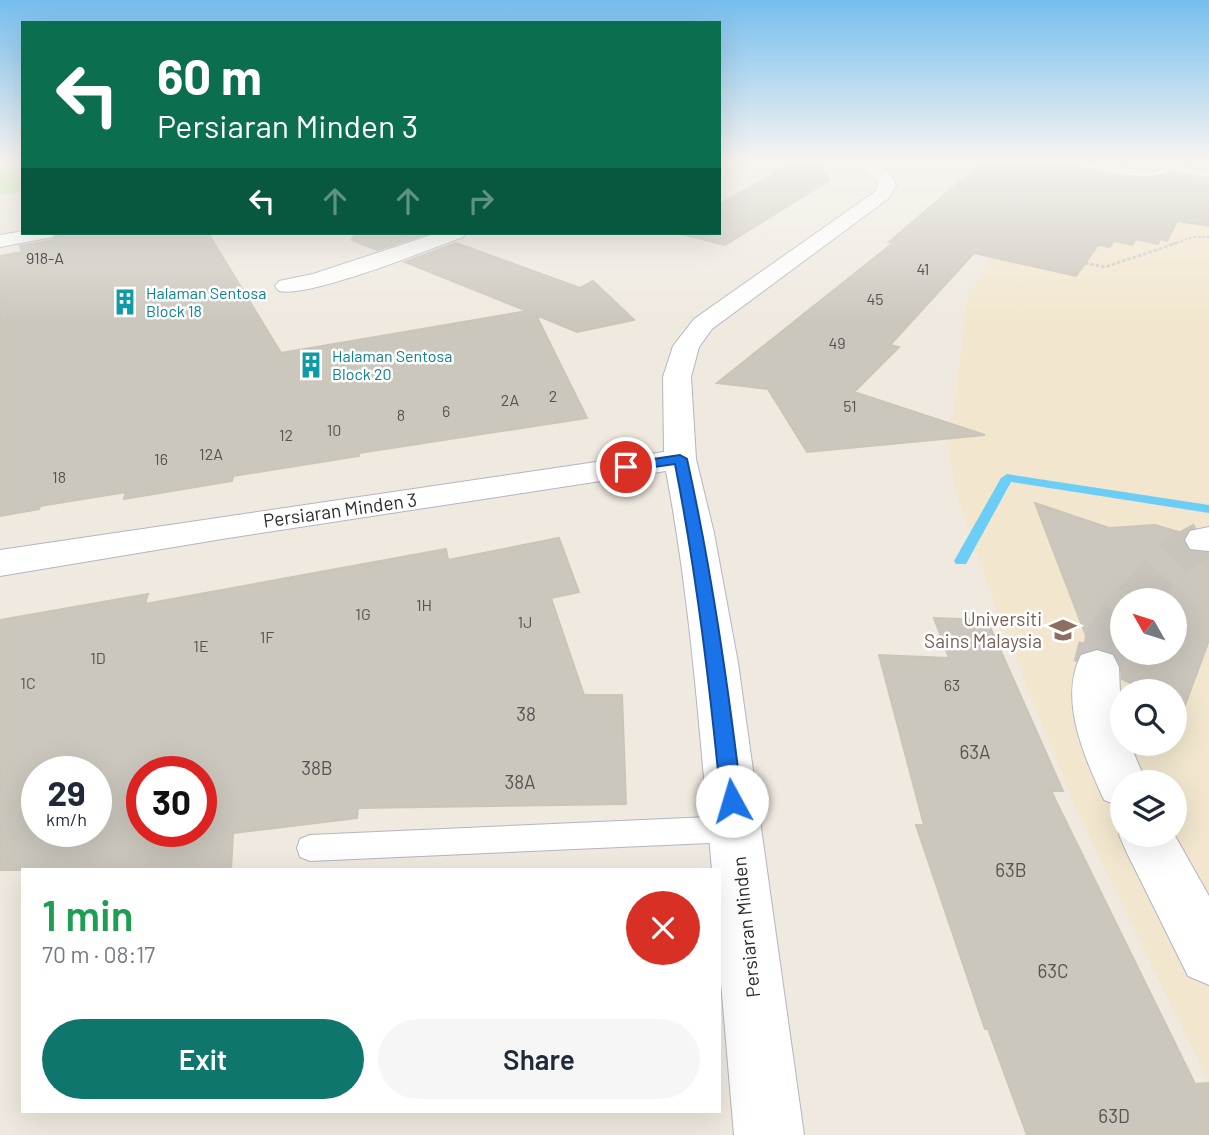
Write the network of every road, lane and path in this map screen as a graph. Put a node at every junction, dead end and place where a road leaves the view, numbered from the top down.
1 (854, 215) edge
2 (34, 235) edge
3 (450, 235) edge
4 (1209, 237) edge
5 (0, 241) edge
6 (1085, 263) dead end
7 (287, 286) dead end
8 (680, 459) junction
9 (0, 564) edge
10 (1097, 667) tunnel mouth
11 (1115, 770) edge
12 (735, 829) junction
13 (1152, 847) edge
14 (310, 848) dead end
15 (1209, 955) edge
16 (769, 1135) edge

1 - 8 street, Persiaran Minden
2 - 5 street
3 - 7 street
4 - 6 path
8 - 9 street, Persiaran Minden 3
8 - 12 street, Persiaran Minden
10 - 11 street
12 - 14 lane
12 - 16 street, Persiaran Minden
13 - 15 street

